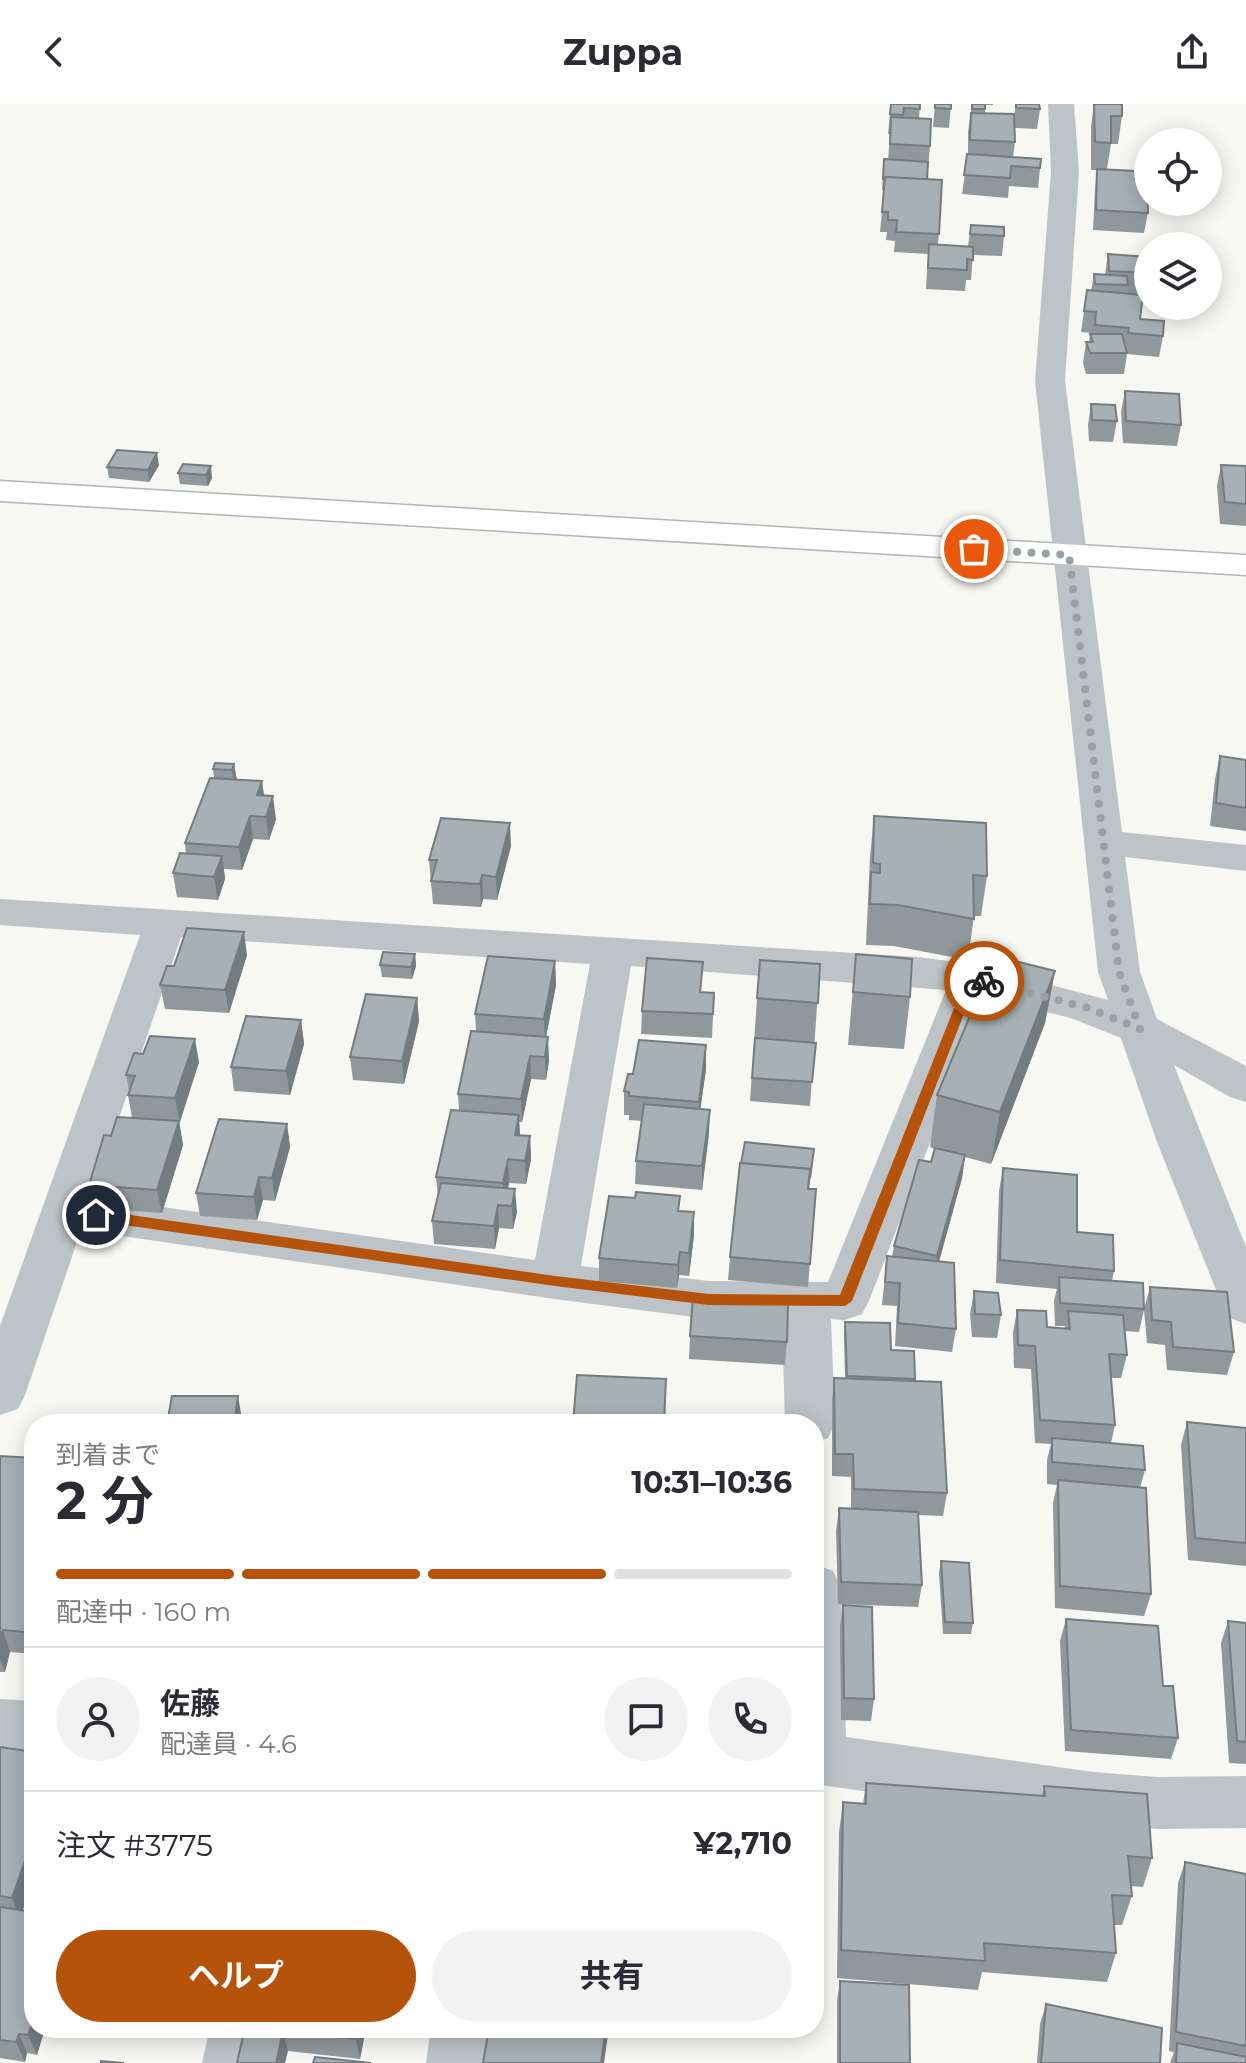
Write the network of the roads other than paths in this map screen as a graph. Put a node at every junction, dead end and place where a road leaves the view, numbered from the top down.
1 (1061, 104) edge
2 (0, 491) edge
3 (1069, 555) junction
4 (1246, 565) edge
5 (1103, 842) junction
6 (1246, 858) edge
7 (0, 912) edge
8 (165, 923) junction
9 (613, 950) junction
10 (972, 978) junction
11 (1140, 1029) junction
12 (1246, 1086) edge
13 (66, 1211) junction
14 (555, 1281) junction
15 (806, 1299) junction
16 (1246, 1305) edge
17 (0, 1395) edge
18 (810, 1414) edge
19 (0, 1724) edge
20 (24, 1725) edge
21 (824, 1759) edge
22 (1246, 1802) edge
23 (239, 2038) edge
24 (461, 2038) edge
25 (233, 2063) edge
26 (457, 2063) edge

1 - 3 street
2 - 3 street
3 - 4 street
3 - 5 street
5 - 6 street
5 - 11 street
7 - 8 street
8 - 9 street
8 - 13 street
9 - 10 street
9 - 14 street
10 - 11 street
10 - 15 street
11 - 12 street
11 - 16 street
13 - 14 street
13 - 17 street
14 - 15 street
15 - 18 street
19 - 20 street
21 - 22 street
23 - 25 street
24 - 26 street

